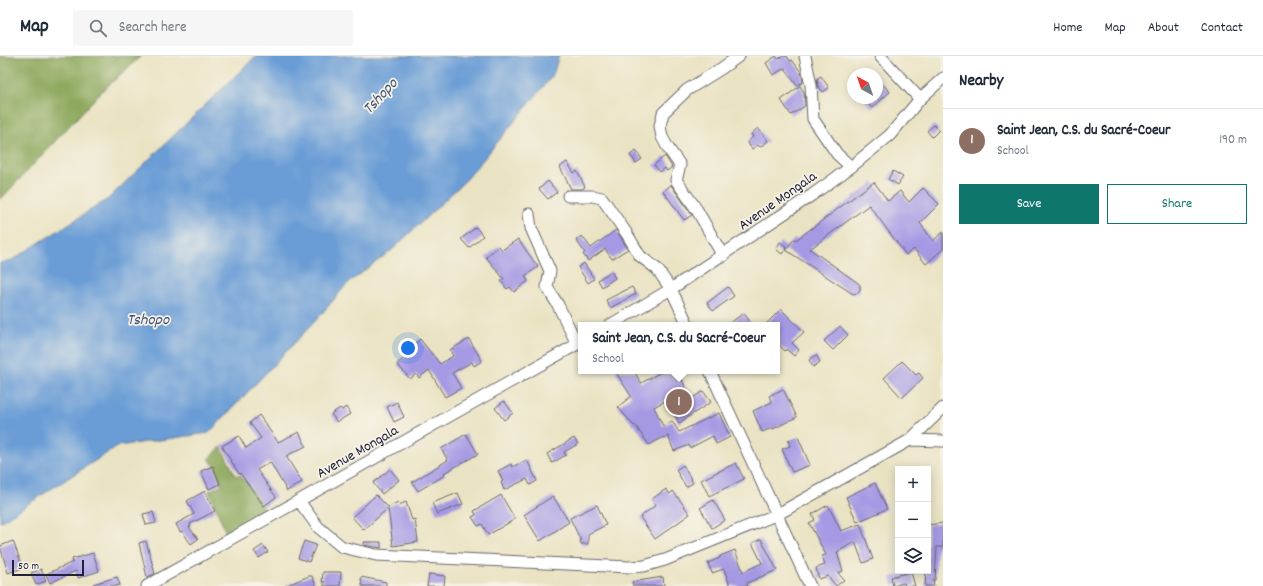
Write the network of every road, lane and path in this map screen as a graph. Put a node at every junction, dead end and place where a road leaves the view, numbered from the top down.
1 (739, 56) edge
2 (805, 56) edge
3 (880, 56) edge
4 (943, 78) edge
5 (920, 99) junction
6 (851, 167) junction
7 (568, 196) dead end
8 (529, 214) dead end
9 (723, 256) junction
10 (671, 289) junction
11 (615, 322) edge
12 (687, 322) edge
13 (578, 341) edge
14 (578, 344) edge
15 (711, 374) edge
16 (943, 408) edge
17 (910, 440) junction
18 (943, 442) edge
19 (299, 501) junction
20 (778, 514) junction
21 (147, 586) edge
22 (810, 586) edge

1 - 9 street
2 - 6 street
3 - 5 street
4 - 5 street, Avenue Mongala
5 - 6 street, Avenue Mongala
6 - 9 street, Avenue Mongala
7 - 10 street
8 - 13 street
9 - 10 street, Avenue Mongala
10 - 11 street, Avenue Mongala
10 - 12 street
14 - 19 street, Avenue Mongala
15 - 20 street
16 - 17 street
17 - 18 street
17 - 20 street
19 - 20 street
19 - 21 street, Avenue Mongala
20 - 22 street

